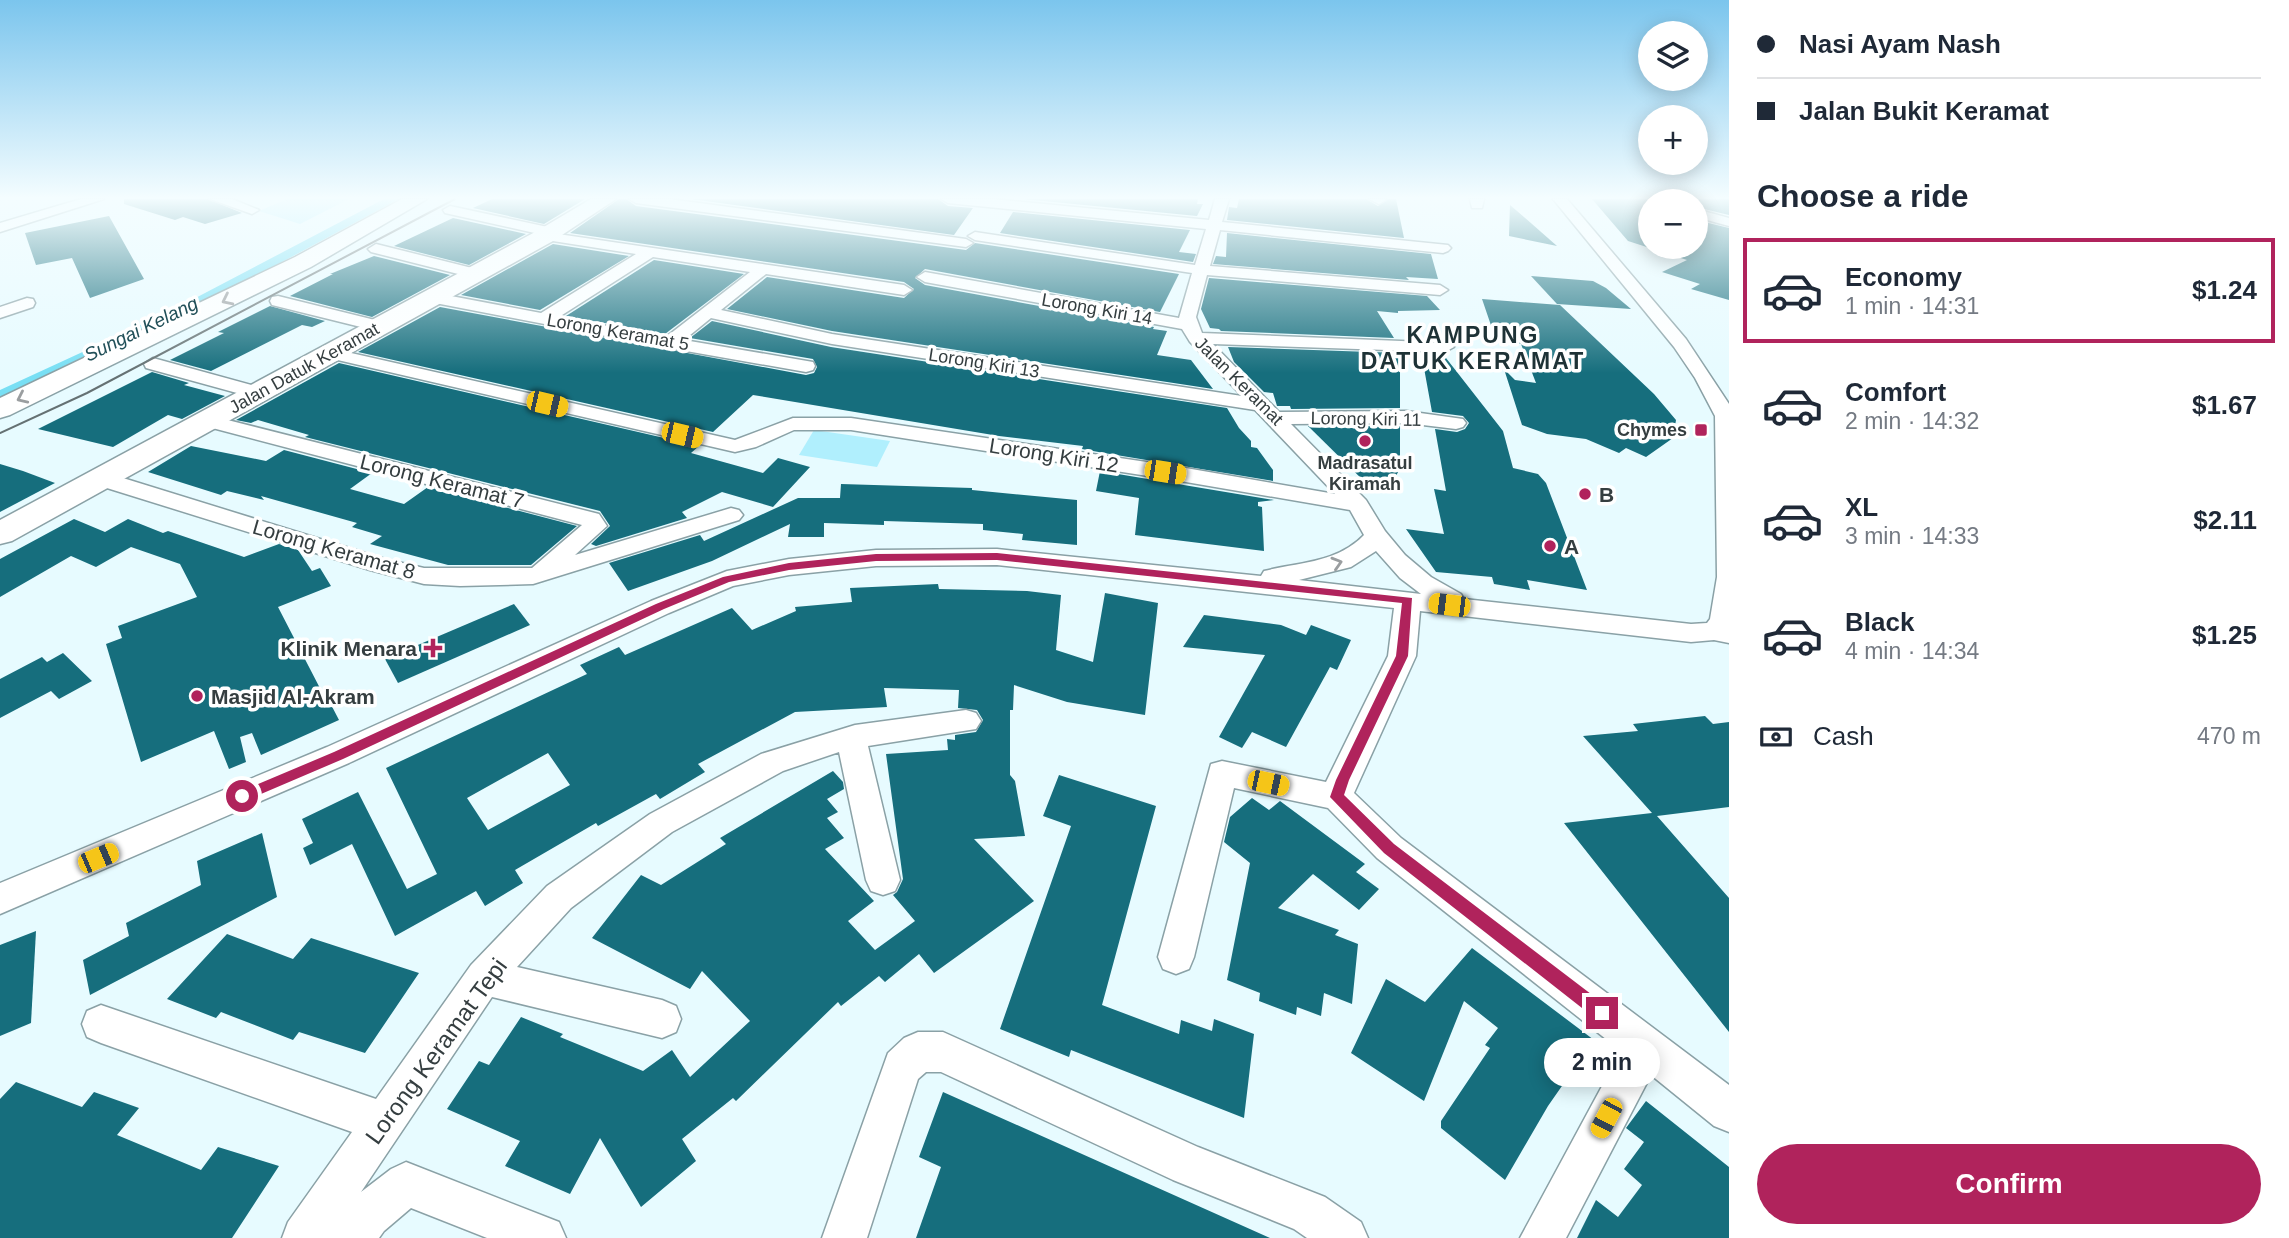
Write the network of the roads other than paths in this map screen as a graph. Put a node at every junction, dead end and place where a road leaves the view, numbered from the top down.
1 (312, 257) edge
2 (408, 257) edge
3 (505, 257) edge
4 (642, 257) edge
5 (682, 257) edge
6 (1102, 257) edge
7 (1204, 257) edge
8 (1606, 257) edge
9 (763, 269) junction
10 (1200, 270) junction
11 (474, 273) junction
12 (925, 277) dead end
13 (904, 290) dead end
14 (1440, 290) dead end
15 (430, 297) junction
16 (278, 301) dead end
17 (27, 303) dead end
18 (0, 313) edge
19 (709, 313) junction
20 (543, 320) junction
21 (377, 327) junction
22 (1191, 332) junction
23 (669, 343) junction
24 (1445, 347) dead end
25 (329, 353) junction
26 (153, 364) dead end
27 (806, 366) dead end
28 (258, 393) junction
29 (0, 409) edge
30 (1268, 411) junction
31 (208, 421) junction
32 (1456, 423) dead end
33 (102, 479) junction
34 (1358, 505) junction
35 (731, 515) dead end
36 (0, 534) edge
37 (1375, 537) junction
38 (533, 576) junction
39 (1729, 577) edge
40 (1729, 577) edge
41 (1247, 582) junction
42 (1408, 600) junction
43 (1469, 607) junction
44 (1721, 632) edge
45 (966, 722) dead end
46 (851, 737) junction
47 (1337, 797) junction
48 (883, 880) dead end
49 (0, 899) edge
50 (1176, 957) dead end
51 (484, 977) junction
52 (662, 1019) dead end
53 (101, 1024) dead end
54 (1645, 1046) junction
55 (1729, 1111) edge
56 (383, 1122) junction
57 (304, 1238) edge
58 (353, 1238) edge
59 (543, 1238) edge
60 (845, 1238) edge
61 (1345, 1238) edge
62 (1542, 1238) edge

1 -> 29 main road
2 - 11 street
3 - 11 main road, Jalan Datuk Keramat
4 - 20 street
5 - 9 street
6 - 10 street
7 - 10 street, Jalan Keramat
8 - 40 street
9 - 13 street
9 - 19 street
10 - 14 street
10 - 22 street, Jalan Keramat
11 - 15 main road, Jalan Datuk Keramat
12 - 22 street, Lorong Kiri 14
15 - 20 street, Lorong Keramat 5
15 - 21 main road, Jalan Datuk Keramat
16 - 21 street
17 - 18 street
19 - 23 street
19 - 30 street, Lorong Kiri 13
20 - 23 street, Lorong Keramat 5
21 - 25 main road, Jalan Datuk Keramat
22 - 24 street, Lorong Kiri 14
22 - 30 street, Jalan Keramat
23 - 27 street, Lorong Keramat 5
25 - 28 main road, Jalan Datuk Keramat
25 - 34 street, Lorong Kiri 12
26 - 28 street
28 - 31 main road, Jalan Datuk Keramat
30 - 32 street, Lorong Kiri 11
30 - 34 street, Jalan Keramat
31 - 33 main road, Jalan Datuk Keramat
31 - 38 street, Lorong Keramat 7
33 - 36 main road, Jalan Datuk Keramat
33 - 38 street, Lorong Keramat 8
34 - 37 street, Jalan Keramat
35 - 38 street, Lorong Keramat 8
41 -> 37 street, Jalan Keramat
37 - 42 street
37 - 43 street, Jalan Keramat
39 - 44 street
41 - 42 street, Jalan Keramat
41 - 49 street, Jalan Keramat
42 - 43 street, Jalan Keramat
42 - 47 street
43 - 44 street, Jalan Keramat
45 - 46 street, Lorong Keramat Tepi
46 - 48 street
46 - 51 street, Lorong Keramat Tepi
47 - 50 street
47 - 54 street
51 - 52 street
51 - 56 street, Lorong Keramat Tepi
53 - 56 street
54 - 55 street
54 - 62 street
56 - 57 street, Lorong Keramat Tepi
58 - 59 street
60 - 61 street

